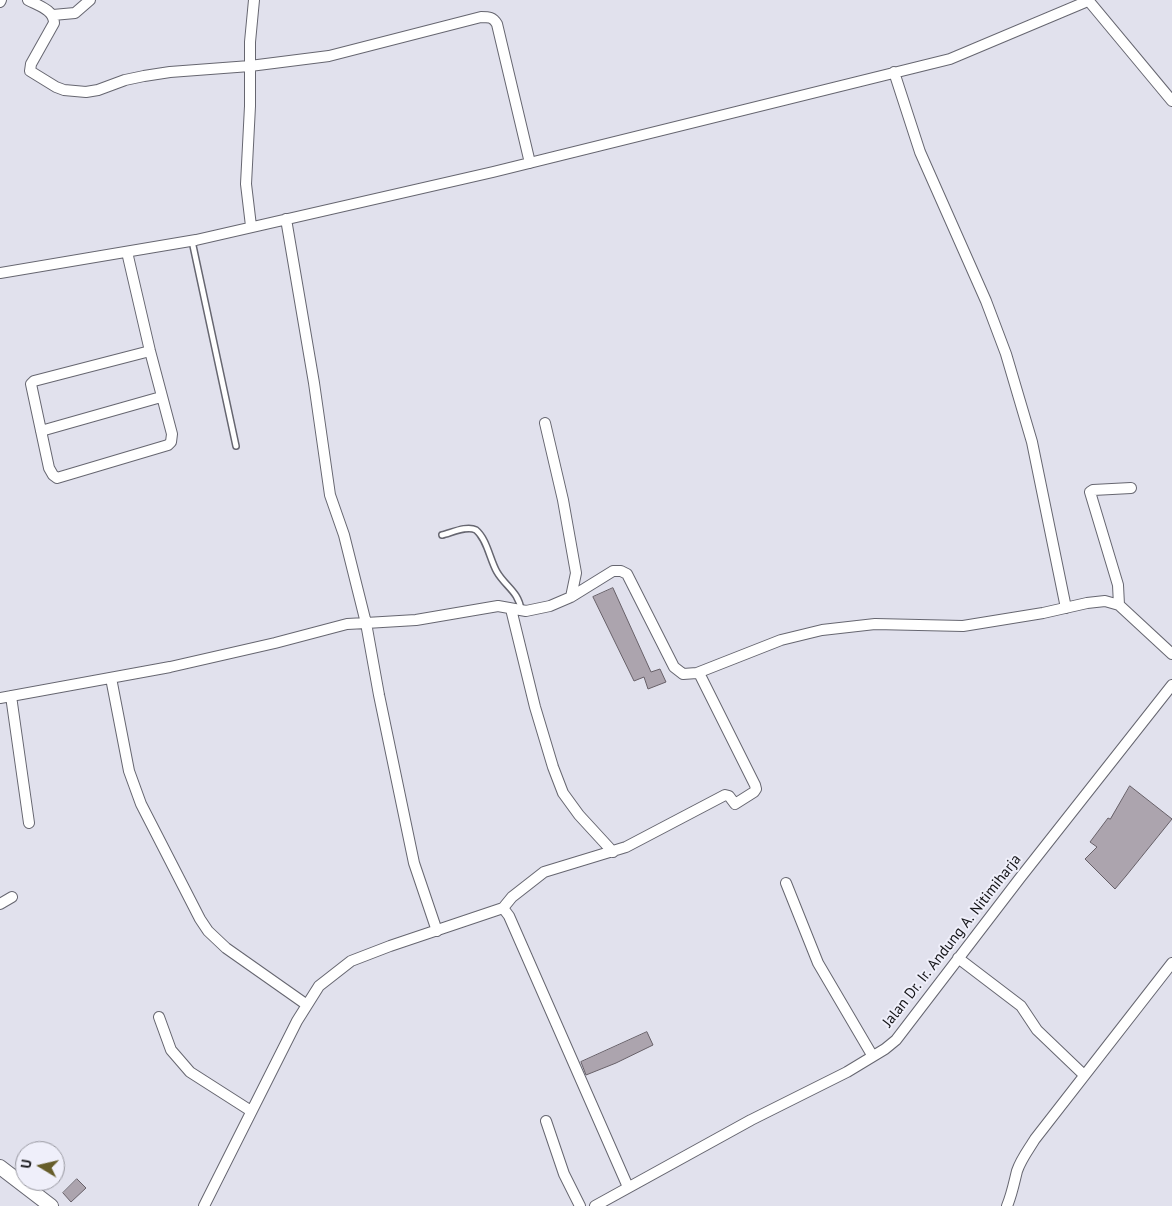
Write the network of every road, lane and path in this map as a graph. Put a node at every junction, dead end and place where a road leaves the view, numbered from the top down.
1 (28, 0) edge
2 (90, 0) edge
3 (254, 0) edge
4 (1088, 0) edge
5 (53, 15) junction
6 (250, 66) junction
7 (894, 72) junction
8 (1172, 101) edge
9 (530, 163) junction
10 (286, 220) junction
11 (251, 226) junction
12 (192, 240) junction
13 (128, 252) junction
14 (0, 273) edge
15 (150, 350) junction
16 (161, 397) junction
17 (545, 423) dead end
18 (41, 431) junction
19 (236, 446) dead end
20 (1131, 488) dead end
21 (442, 535) dead end
22 (571, 597) junction
23 (1120, 605) junction
24 (1066, 608) junction
25 (516, 609) junction
26 (366, 623) junction
27 (1172, 654) edge
28 (699, 672) junction
29 (111, 678) junction
30 (1172, 685) edge
31 (5, 697) edge
32 (29, 823) dead end
33 (613, 852) junction
34 (786, 883) dead end
35 (12, 897) dead end
36 (0, 904) edge
37 (502, 908) junction
38 (437, 931) junction
39 (958, 958) junction
40 (1172, 963) edge
41 (307, 1005) junction
42 (159, 1018) dead end
43 (872, 1055) junction
44 (1084, 1075) junction
45 (251, 1111) junction
46 (546, 1121) dead end
47 (0, 1167) edge
48 (628, 1187) junction
49 (51, 1206) edge
50 (204, 1206) edge
51 (580, 1206) edge
52 (595, 1206) edge
53 (1007, 1206) edge

1 - 5 street
2 - 5 street
3 - 6 street
4 - 7 street
4 - 8 street
5 - 6 street
6 - 9 street
6 - 11 street
7 - 9 street
7 - 24 street
9 - 10 street
10 - 11 street
10 - 26 street
11 - 12 street
12 - 13 street
12 - 19 lane
13 - 14 street
13 - 15 street
15 - 16 street
15 - 18 street
16 - 18 street
16 - 18 street
17 - 22 street
20 - 23 street
21 - 25 lane
22 - 25 street
22 - 28 street
23 - 24 street
23 - 27 street
24 - 28 street
25 - 26 street
25 - 33 street
26 - 29 street
26 - 38 street
28 - 33 street
29 - 31 street
29 - 41 street
30 - 39 street, Jalan Dr. Ir. Andung A. Nitimiharja
31 - 32 street
33 - 37 street
34 - 43 street
35 - 36 street
37 - 38 street
37 - 48 street
38 - 41 street
39 - 43 street, Jalan Dr. Ir. Andung A. Nitimiharja
39 - 44 street
40 - 44 street
41 - 45 street
42 - 45 street
43 - 48 street, Jalan Dr. Ir. Andung A. Nitimiharja
44 - 53 street
45 - 50 street
46 - 51 street
47 - 49 main road
48 - 52 street, Jalan Dr. Ir. Andung A. Nitimiharja

